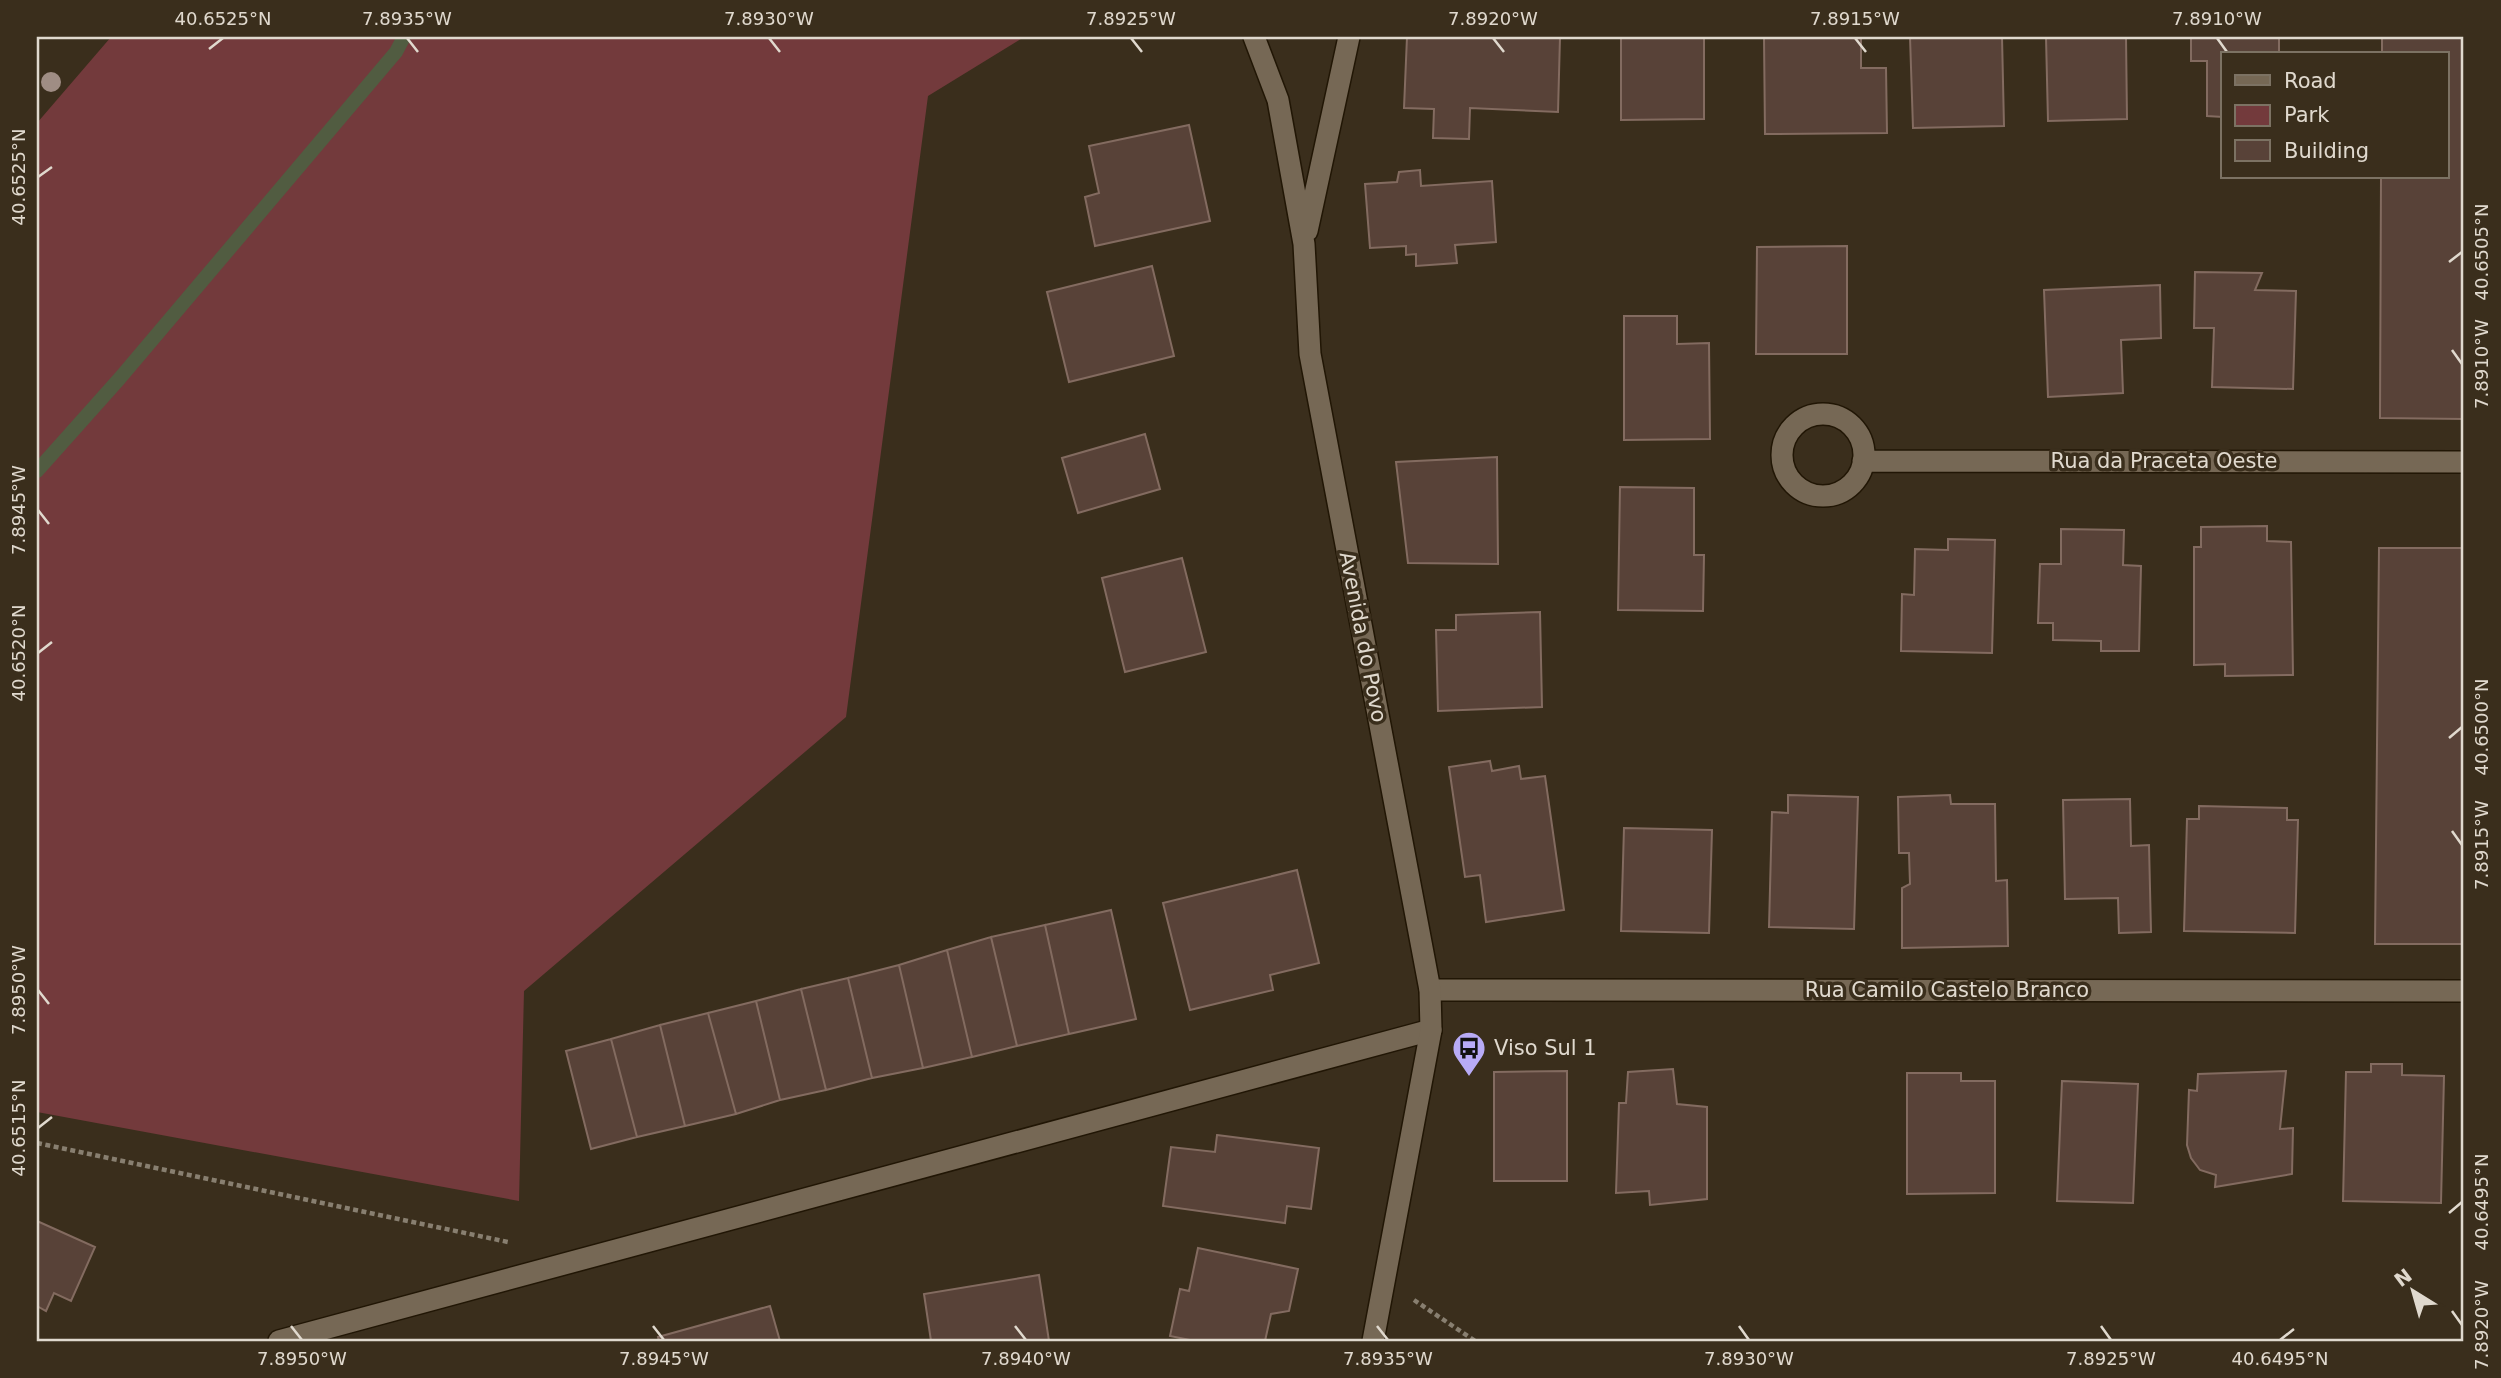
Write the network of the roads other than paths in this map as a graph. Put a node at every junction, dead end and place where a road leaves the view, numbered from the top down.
1 (1254, 37) edge
2 (1349, 37) edge
3 (1304, 244) junction
4 (1863, 461) dead end
5 (2464, 462) edge
6 (1430, 990) junction
7 (2464, 991) edge
8 (1431, 1030) junction
9 (279, 1341) edge
10 (1373, 1341) edge

1 - 3 street, Avenida do Povo
2 - 3 street, Avenida do Povo
3 - 6 street, Avenida do Povo
4 - 5 street, Rua da Praceta Oeste
6 - 7 street, Rua Camilo Castelo Branco
6 - 8 street, Avenida do Povo
8 - 9 street
8 - 10 street, Avenida do Povo

